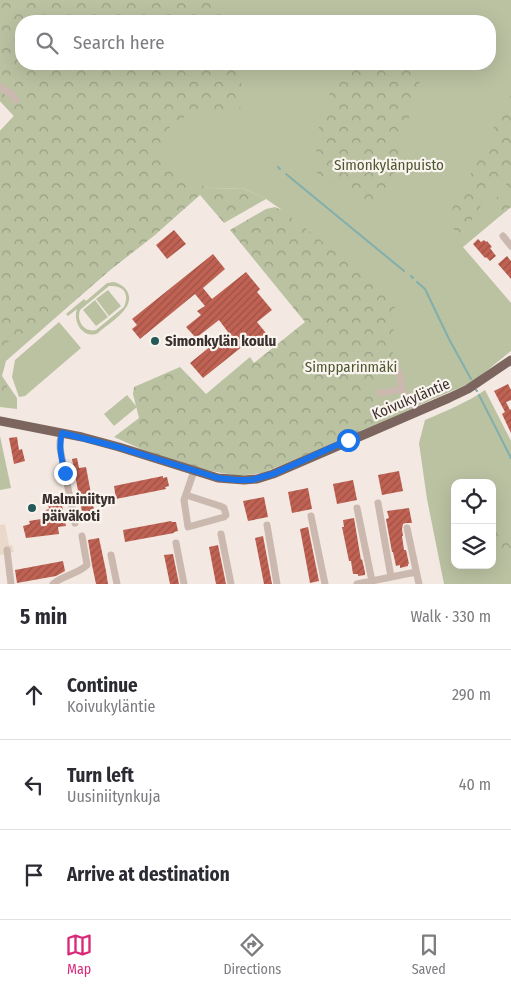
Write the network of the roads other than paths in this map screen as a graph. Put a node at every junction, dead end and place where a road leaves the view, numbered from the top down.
1 (0, 87) edge
2 (16, 100) dead end
3 (502, 236) dead end
4 (511, 246) edge
5 (511, 360) edge
6 (399, 372) dead end
7 (403, 391) junction
8 (380, 393) dead end
9 (417, 412) junction
10 (0, 421) edge
11 (62, 433) junction
12 (194, 471) junction
13 (186, 495) junction
14 (378, 504) dead end
15 (357, 508) dead end
16 (311, 516) dead end
17 (75, 523) dead end
18 (267, 525) dead end
19 (407, 528) dead end
20 (221, 534) dead end
21 (82, 536) dead end
22 (176, 542) dead end
23 (8, 550) dead end
24 (111, 555) dead end
25 (416, 572) junction
26 (391, 577) junction
27 (372, 581) junction
28 (11, 584) edge
29 (54, 584) edge
30 (117, 584) edge
31 (184, 584) edge
32 (230, 584) edge
33 (277, 584) edge
34 (325, 584) edge
35 (357, 584) edge
36 (419, 584) edge

1 - 2 street
3 - 4 street
5 - 9 main road, Koivukyläntie
6 - 7 street
7 - 8 street
7 - 9 street
9 - 12 main road, Koivukyläntie
10 - 11 main road, Koivukyläntie
11 - 12 main road, Koivukyläntie
11 - 17 street
12 - 13 street
13 - 13 street
14 - 26 street
15 - 27 street
16 - 34 street
18 - 33 street
19 - 25 street
20 - 32 street
21 - 29 street
22 - 31 street
23 - 28 street
24 - 30 street
25 - 26 street
25 - 36 street
26 - 27 street
27 - 35 street

